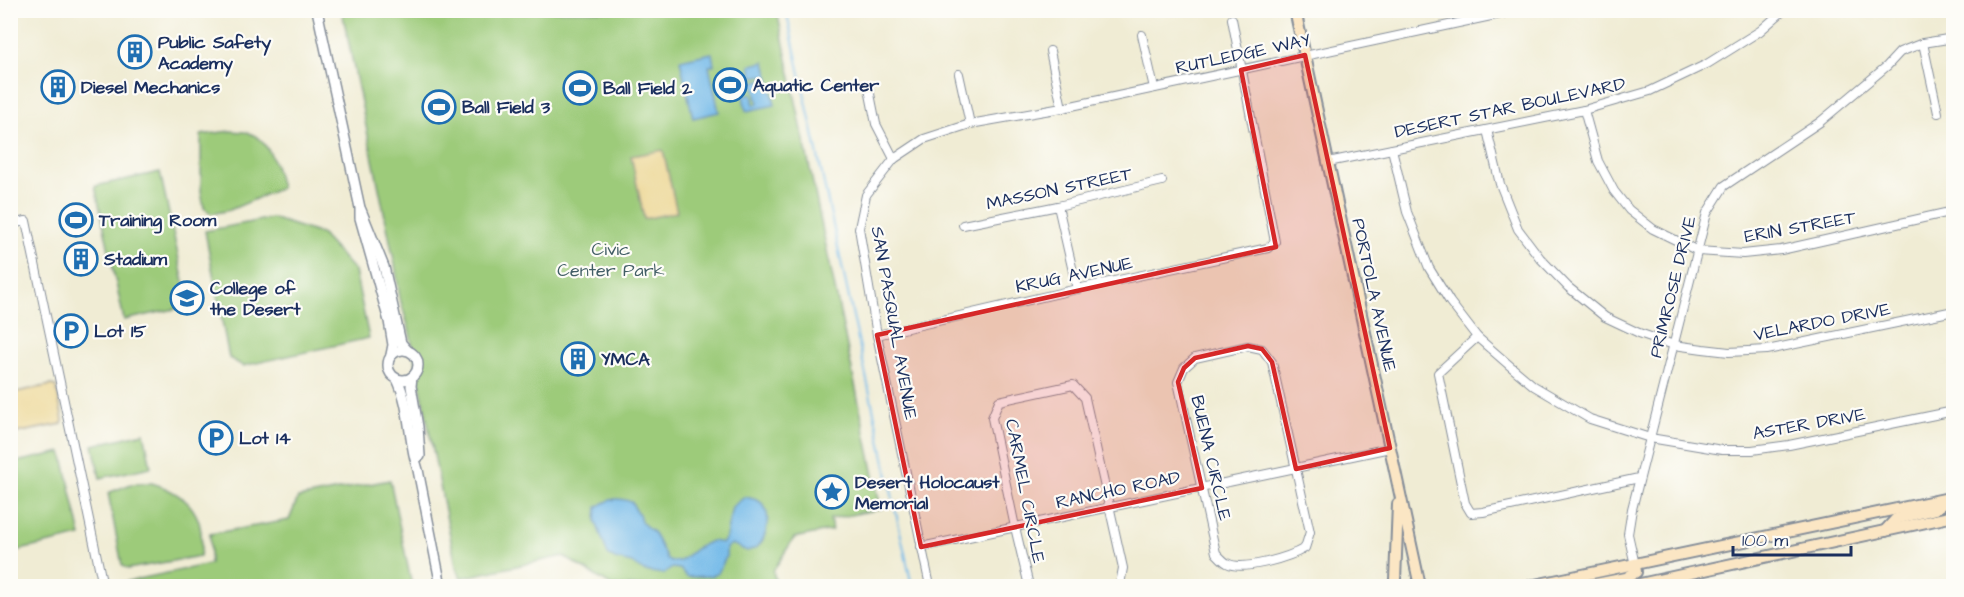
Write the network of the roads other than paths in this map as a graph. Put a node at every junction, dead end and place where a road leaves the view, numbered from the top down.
1 (1295, 10) edge
2 (1519, 10) edge
3 (1784, 10) edge
4 (318, 12) edge
5 (1232, 19) dead end
6 (1142, 35) dead end
7 (1953, 38) edge
8 (1923, 44) junction
9 (1050, 51) dead end
10 (1305, 55) junction
11 (1242, 70) junction
12 (959, 74) dead end
13 (1154, 88) junction
14 (869, 89) dead end
15 (1079, 103) joint
16 (1062, 108) junction
17 (1584, 110) junction
18 (1938, 113) dead end
19 (970, 124) junction
20 (1487, 130) junction
21 (1392, 149) junction
22 (894, 159) junction
23 (1328, 162) junction
24 (1162, 181) dead end
25 (1058, 206) junction
26 (360, 208) junction
27 (1953, 211) edge
28 (10, 224) edge
29 (963, 225) dead end
30 (1698, 251) junction
31 (1077, 289) junction
32 (1953, 310) edge
33 (877, 335) junction
34 (1478, 337) junction
35 (1674, 345) junction
36 (407, 350) junction
37 (391, 355) junction
38 (412, 377) junction
39 (398, 379) junction
40 (1953, 411) edge
41 (1650, 438) junction
42 (1390, 448) junction
43 (418, 470) junction
44 (1296, 470) junction
45 (1639, 478) junction
46 (1202, 488) junction
47 (1399, 489) junction
48 (1953, 498) edge
49 (1110, 507) junction
50 (1953, 516) edge
51 (1015, 527) junction
52 (1885, 531) junction
53 (921, 547) junction
54 (1635, 565) junction
55 (1953, 585) edge
56 (103, 586) edge
57 (441, 586) edge
58 (930, 586) edge
59 (1029, 586) edge
60 (1118, 586) edge
61 (1393, 586) edge
62 (1420, 586) edge
63 (1530, 586) edge
64 (1586, 586) edge
65 (1631, 586) edge
66 (1948, 586) edge

1 - 10 main road, PORTOLA AVENUE
2 - 10 street, RUTLEDGE WAY
3 - 17 street, DESERT STAR BOULEVARD
4 - 26 street
5 - 11 street
6 - 13 street
7 - 8 street, PRIMROSE DRIVE
8 - 18 street
8 - 30 street, PRIMROSE DRIVE
9 - 16 street
10 - 11 street, RUTLEDGE WAY
10 - 23 main road, PORTOLA AVENUE
11 - 13 street, RUTLEDGE WAY
11 - 31 street, KRUG AVENUE
12 - 19 street
13 - 15 street, RUTLEDGE WAY
14 - 22 street
15 - 16 street, SAN PASQUAL AVENUE
16 - 19 street, SAN PASQUAL AVENUE
17 - 20 street, DESERT STAR BOULEVARD
17 - 30 street, ERIN STREET
19 - 22 street, SAN PASQUAL AVENUE
20 - 21 street, DESERT STAR BOULEVARD
20 - 35 street, VELARDO DRIVE
21 - 23 street, DESERT STAR BOULEVARD
21 - 34 street, ASTER DRIVE
22 - 33 street, SAN PASQUAL AVENUE
23 - 42 main road, PORTOLA AVENUE
24 - 25 street, MASSON STREET
25 - 29 street, MASSON STREET
25 - 31 street
26 - 36 street
26 - 37 street
27 - 30 street, ERIN STREET
28 - 56 street
30 - 35 street, PRIMROSE DRIVE
31 - 33 street, KRUG AVENUE
32 - 35 street, VELARDO DRIVE
33 - 53 street, SAN PASQUAL AVENUE
34 - 41 street, ASTER DRIVE
34 - 45 street
35 - 41 street, PRIMROSE DRIVE
36 - 37 street
36 - 38 street
37 - 39 street
38 - 39 street
38 - 43 street
39 - 43 street
40 - 41 street, ASTER DRIVE
41 - 45 street, PRIMROSE DRIVE
42 - 44 street, RANCHO ROAD
42 - 47 main road, PORTOLA AVENUE
43 - 57 street
44 - 46 street, RANCHO ROAD
44 - 46 street, BUENA CIRCLE
44 - 46 street, BUENA CIRCLE
45 - 54 street, PRIMROSE DRIVE
46 - 49 street, RANCHO ROAD
47 - 61 main road
47 - 62 main road, PORTOLA AVENUE
48 - 52 main road
48 - 54 main road
49 - 51 street, RANCHO ROAD
49 - 51 street, CARMEL CIRCLE
49 - 60 street, CARMEL CIRCLE
50 - 52 main road
51 - 53 street, RANCHO ROAD
51 - 59 street, CARMEL CIRCLE
52 - 65 main road
53 - 58 street, SAN PASQUAL AVENUE
54 - 63 main road
54 - 64 main road
55 - 66 street

